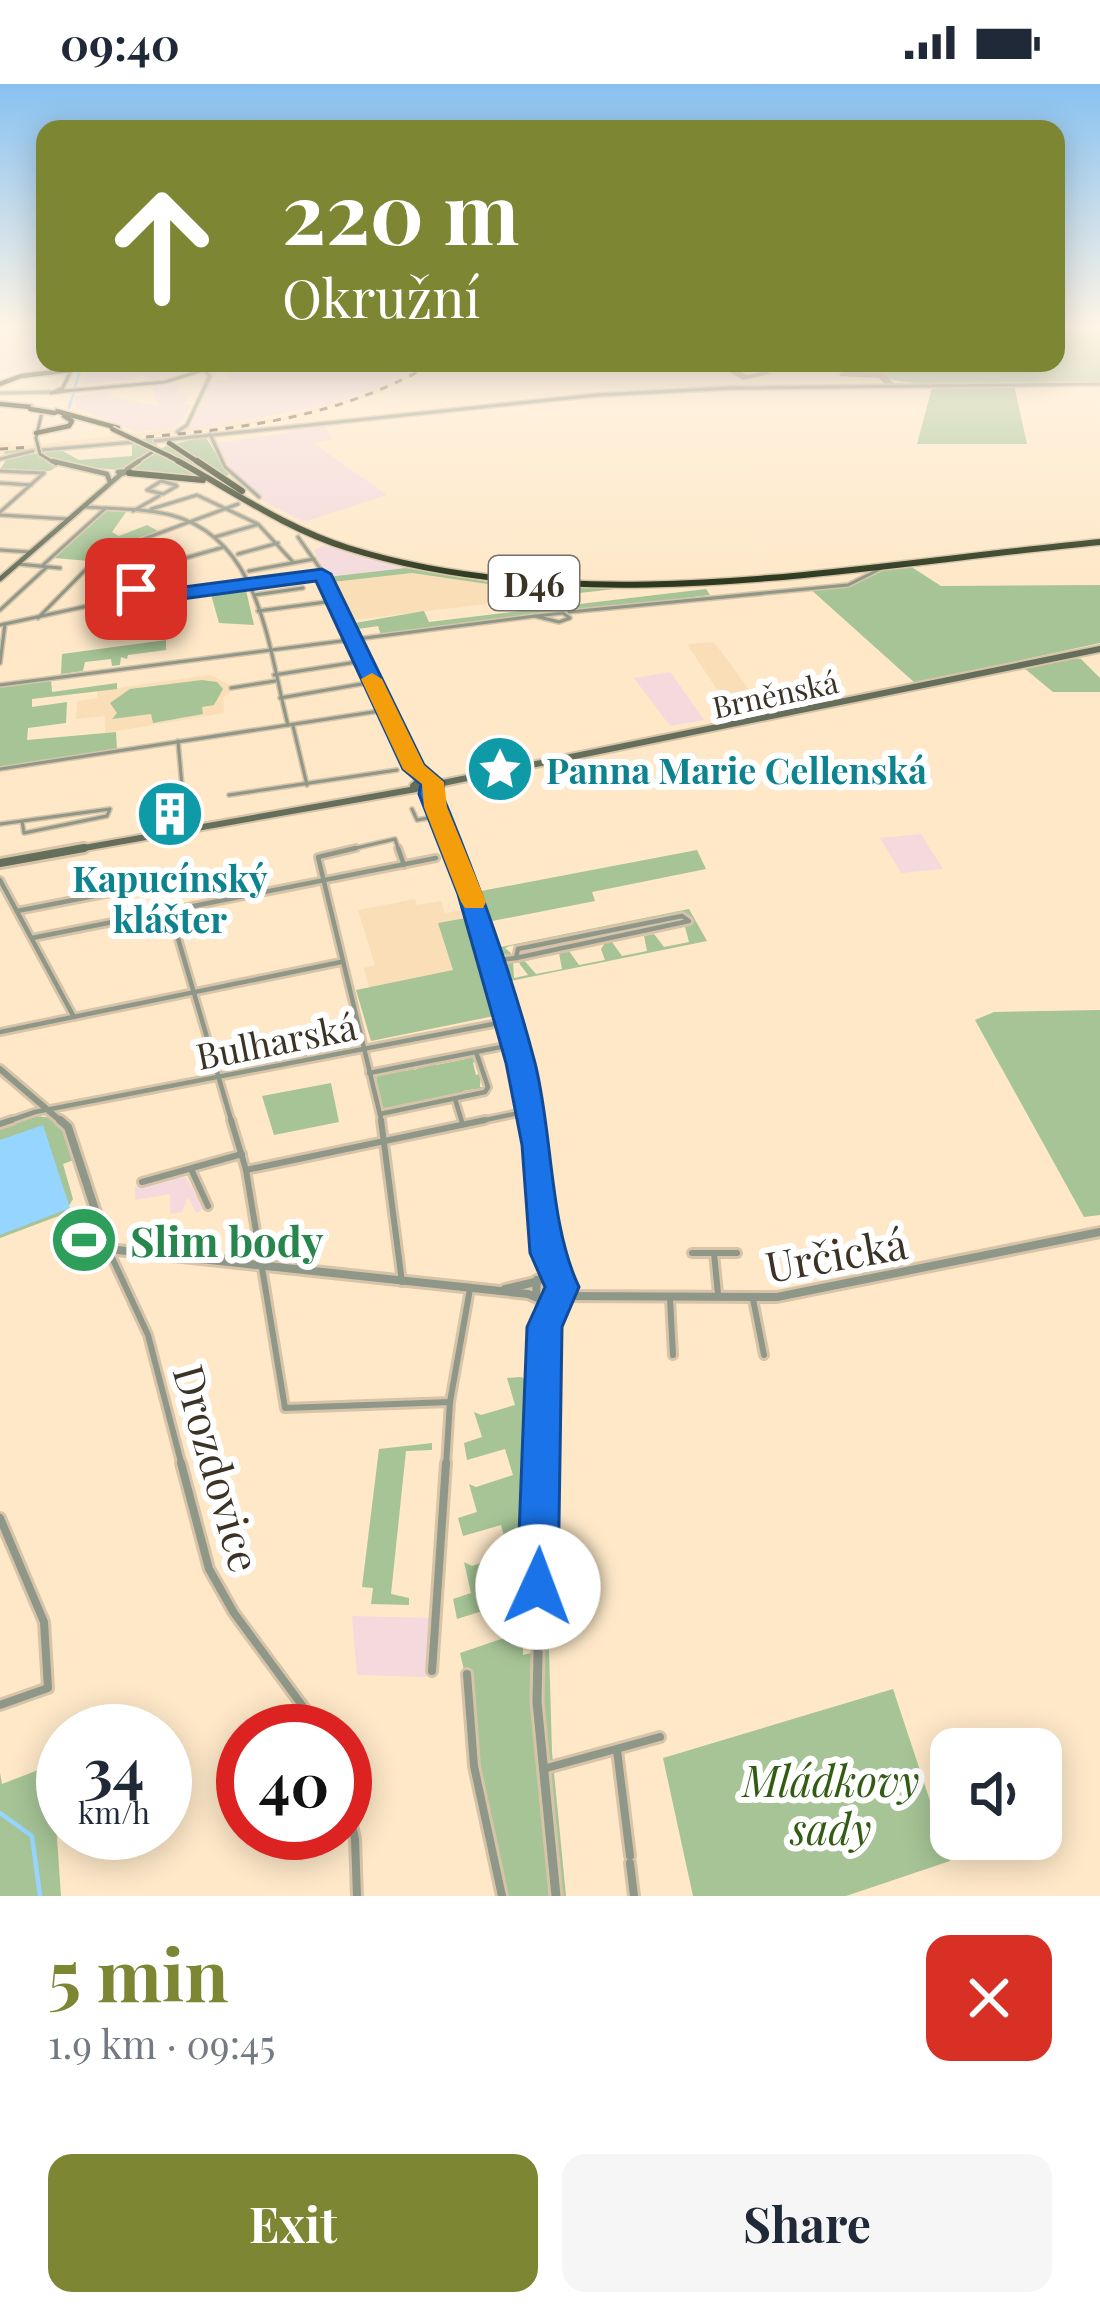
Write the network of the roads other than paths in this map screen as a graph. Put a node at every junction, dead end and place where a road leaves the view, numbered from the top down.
1 (45, 412) edge
2 (56, 412) joint
3 (193, 412) edge
4 (427, 412) edge
5 (177, 432) dead end
6 (210, 434) junction
7 (36, 435) junction
8 (154, 441) dead end
9 (135, 442) dead end
10 (166, 444) junction
11 (154, 451) dead end
12 (38, 452) junction
13 (172, 455) junction
14 (1, 459) edge
15 (83, 471) junction
16 (0, 472) edge
17 (13, 472) junction
18 (123, 472) junction
19 (0, 483) edge
20 (109, 484) junction
21 (31, 485) junction
22 (229, 490) junction
23 (163, 494) dead end
24 (157, 497) junction
25 (254, 497) junction
26 (171, 502) junction
27 (238, 504) dead end
28 (82, 506) junction
29 (229, 507) junction
30 (106, 508) junction
31 (133, 511) junction
32 (148, 512) junction
33 (0, 513) edge
34 (68, 519) junction
35 (191, 522) junction
36 (258, 524) junction
37 (298, 536) dead end
38 (215, 537) junction
39 (1100, 540) edge
40 (278, 543) junction
41 (227, 546) junction
42 (0, 550) edge
43 (117, 550) junction
44 (30, 552) junction
45 (236, 554) junction
46 (314, 559) junction
47 (292, 562) junction
48 (18, 564) junction
49 (45, 566) junction
50 (60, 568) dead end
51 (143, 570) junction
52 (248, 572) junction
53 (320, 574) junction
54 (903, 574) dead end
55 (0, 579) edge
56 (251, 583) junction
57 (150, 586) junction
58 (182, 593) junction
59 (254, 595) junction
60 (122, 602) junction
61 (326, 602) dead end
62 (52, 604) junction
63 (302, 605) junction
64 (13, 610) dead end
65 (70, 610) junction
66 (0, 611) edge
67 (258, 611) junction
68 (38, 618) junction
69 (3, 625) edge
70 (353, 641) junction
71 (1100, 649) edge
72 (267, 651) junction
73 (363, 661) junction
74 (0, 663) edge
75 (275, 678) junction
76 (373, 682) junction
77 (0, 685) edge
78 (231, 688) dead end
79 (280, 698) junction
80 (386, 710) junction
81 (290, 725) junction
82 (178, 741) junction
83 (0, 769) edge
84 (397, 770) dead end
85 (307, 784) junction
86 (420, 786) junction
87 (229, 795) dead end
88 (412, 809) dead end
89 (440, 816) junction
90 (185, 819) dead end
91 (22, 821) junction
92 (0, 824) edge
93 (436, 858) dead end
94 (0, 863) edge
95 (404, 865) junction
96 (0, 880) edge
97 (324, 880) junction
98 (120, 891) dead end
99 (17, 911) junction
100 (597, 934) junction
101 (177, 935) dead end
102 (32, 938) junction
103 (602, 942) junction
104 (516, 959) junction
105 (342, 962) junction
106 (492, 962) junction
107 (193, 992) junction
108 (74, 1017) junction
109 (509, 1021) junction
110 (0, 1032) edge
111 (515, 1044) junction
112 (364, 1050) junction
113 (476, 1052) junction
114 (0, 1069) edge
115 (369, 1073) junction
116 (220, 1078) junction
117 (455, 1099) junction
118 (53, 1110) junction
119 (531, 1110) junction
120 (379, 1114) junction
121 (0, 1124) edge
122 (464, 1124) junction
123 (386, 1141) junction
124 (242, 1154) junction
125 (246, 1170) junction
126 (192, 1171) junction
127 (142, 1182) dead end
128 (208, 1206) dead end
129 (1100, 1232) edge
130 (108, 1249) junction
131 (737, 1252) dead end
132 (547, 1253) junction
133 (692, 1253) dead end
134 (714, 1253) junction
135 (262, 1265) junction
136 (537, 1280) junction
137 (558, 1281) junction
138 (403, 1283) junction
139 (470, 1289) junction
140 (496, 1292) junction
141 (580, 1294) junction
142 (538, 1298) junction
143 (556, 1298) junction
144 (670, 1299) junction
145 (719, 1299) junction
146 (753, 1299) junction
147 (545, 1327) junction
148 (764, 1354) dead end
149 (673, 1355) dead end
150 (450, 1402) junction
151 (0, 1518) edge
152 (432, 1671) dead end
153 (467, 1674) dead end
154 (301, 1704) edge
155 (0, 1705) edge
156 (661, 1737) dead end
157 (617, 1750) junction
158 (543, 1769) junction
159 (357, 1860) edge
160 (357, 1896) edge
161 (502, 1896) edge
162 (556, 1896) edge
163 (634, 1896) edge

1 - 7 main road
2 - 7 highway
2 - 13 highway, D46, bridge
3 - 5 street
4 - 6 street
6 - 10 street
6 - 25 street
7 - 12 main road, bridge
8 - 10 street
9 - 12 street
10 - 25 highway
11 - 18 main road
12 - 14 street
12 - 15 main road
13 - 22 highway, D46
13 - 25 highway, D46
15 - 18 main road
15 - 20 main road
16 - 17 street
17 - 19 street
17 - 21 street
18 - 20 main road
18 - 22 highway
19 - 21 street
20 - 28 main road
21 - 33 street
22 - 39 highway, D46
23 - 24 street
24 - 26 street
24 - 31 street
25 - 39 highway, D46
26 - 29 street
26 - 32 street
27 - 29 street
28 - 30 street
28 - 34 main road
29 - 35 street
29 - 36 street
30 - 31 street
30 - 49 street
31 - 32 street
32 - 35 street
33 - 34 street
34 - 44 main road
35 - 38 street
35 - 43 street
36 - 38 street
36 - 40 street
37 - 46 street
38 - 41 street
40 - 45 street
40 - 47 street
41 - 45 street
41 - 51 street
42 - 44 street
43 - 51 street
43 - 62 street
44 - 48 main road
45 - 52 street
46 - 47 street
46 - 53 street
47 - 52 street
48 - 49 street
48 - 55 main road
49 - 50 street
49 - 66 street
51 - 57 street
52 - 56 street
53 - 56 street
53 - 70 street
54 - 70 street
56 - 58 street
56 - 59 street
57 - 58 street
57 - 60 street
58 - 60 street
59 - 63 street
59 - 67 street
60 - 65 street
61 - 63 street
62 - 65 street
62 - 68 street
63 - 67 street
64 - 66 street
65 - 68 street
67 - 72 street
68 - 69 street
69 - 74 street
70 - 72 street
70 - 73 street
71 - 86 main road, Brněnská
72 - 75 street
72 - 77 street
73 - 75 street
73 - 76 street
75 - 78 street
75 - 79 street
76 - 79 street
76 - 80 street
79 - 81 street
80 - 81 street
80 - 86 street
81 - 82 street
81 - 85 street
82 - 83 street
82 - 90 street
84 - 85 street
85 - 87 street
86 - 89 street
86 - 94 main road, Brněnská
88 - 89 street
89 - 106 street
91 - 91 street
91 - 92 street
93 - 95 street
95 - 97 street
95 - 97 street
96 - 99 street
97 - 102 street
97 - 105 street
98 - 99 street
99 - 102 street
100 - 103 street
100 - 103 street
100 - 104 street
101 - 107 street
102 - 108 street
103 - 104 street
104 - 106 street
105 - 107 street
105 - 112 street
106 - 109 street
107 - 108 street
107 - 116 street
108 - 110 street
109 - 111 street
109 - 112 street, Bulharská
111 - 113 street
111 - 119 street
112 - 115 street
112 - 116 street, Bulharská
113 - 115 street
113 - 117 street
114 - 118 street
115 - 120 street
116 - 118 street, Bulharská
116 - 124 street
117 - 120 street
117 - 122 street
118 - 121 street, Bulharská
118 - 130 street, Drozdovice
119 - 122 street
119 - 132 street
120 - 123 street
122 - 123 street
123 - 125 street
123 - 138 street
124 - 125 street
124 - 126 street
125 - 135 street
126 - 127 street
126 - 128 street
129 - 146 street, Určická
130 - 135 street
130 - 154 street, Drozdovice
131 - 134 street
132 - 136 street
132 - 137 street
133 - 134 street
134 - 145 street
135 - 138 street
135 - 150 street
136 - 137 street
136 - 140 street
136 - 142 street
137 - 141 street, Určická
137 - 143 street
138 - 139 street
139 - 140 street
139 - 150 street
140 - 142 street
141 - 143 street, Určická
141 - 144 street, Určická
142 - 143 street, Určická
142 - 147 street
143 - 147 street
144 - 145 street, Určická
144 - 149 street
145 - 146 street, Určická
146 - 148 street
147 - 158 street
150 - 152 street
151 - 155 street
153 - 161 street
156 - 157 street
157 - 158 street
157 - 163 street
158 - 162 street
159 - 160 street

